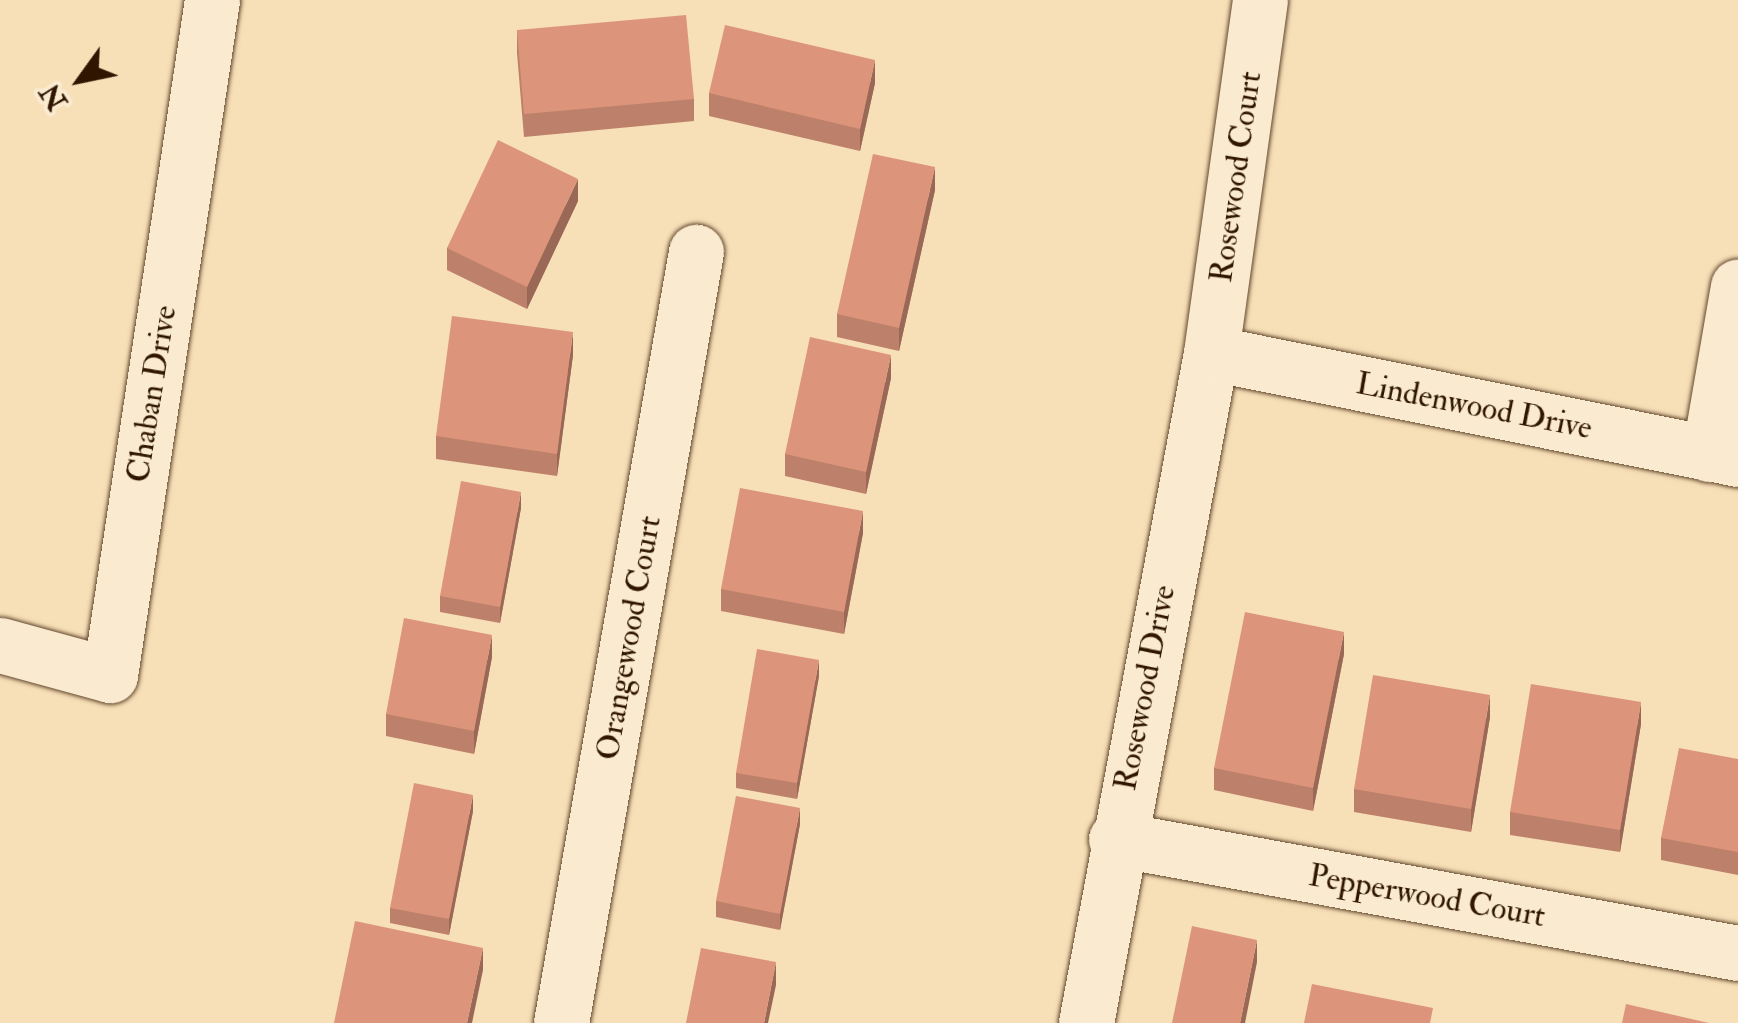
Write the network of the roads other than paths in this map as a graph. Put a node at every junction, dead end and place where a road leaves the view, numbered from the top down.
1 (212, 0) edge
2 (1260, 0) edge
3 (696, 252) dead end
4 (1738, 286) edge
5 (1211, 354) junction
6 (1724, 456) edge
7 (0, 645) edge
8 (1116, 840) junction
9 (1738, 953) edge
10 (562, 1023) edge
11 (1086, 1023) edge

1 - 7 street, Chaban Drive
2 - 5 street, Rosewood Court
3 - 10 street, Orangewood Court
4 - 6 street
5 - 6 street, Lindenwood Drive
5 - 8 street, Rosewood Drive
8 - 9 street, Pepperwood Court
8 - 11 street, Rosewood Drive

